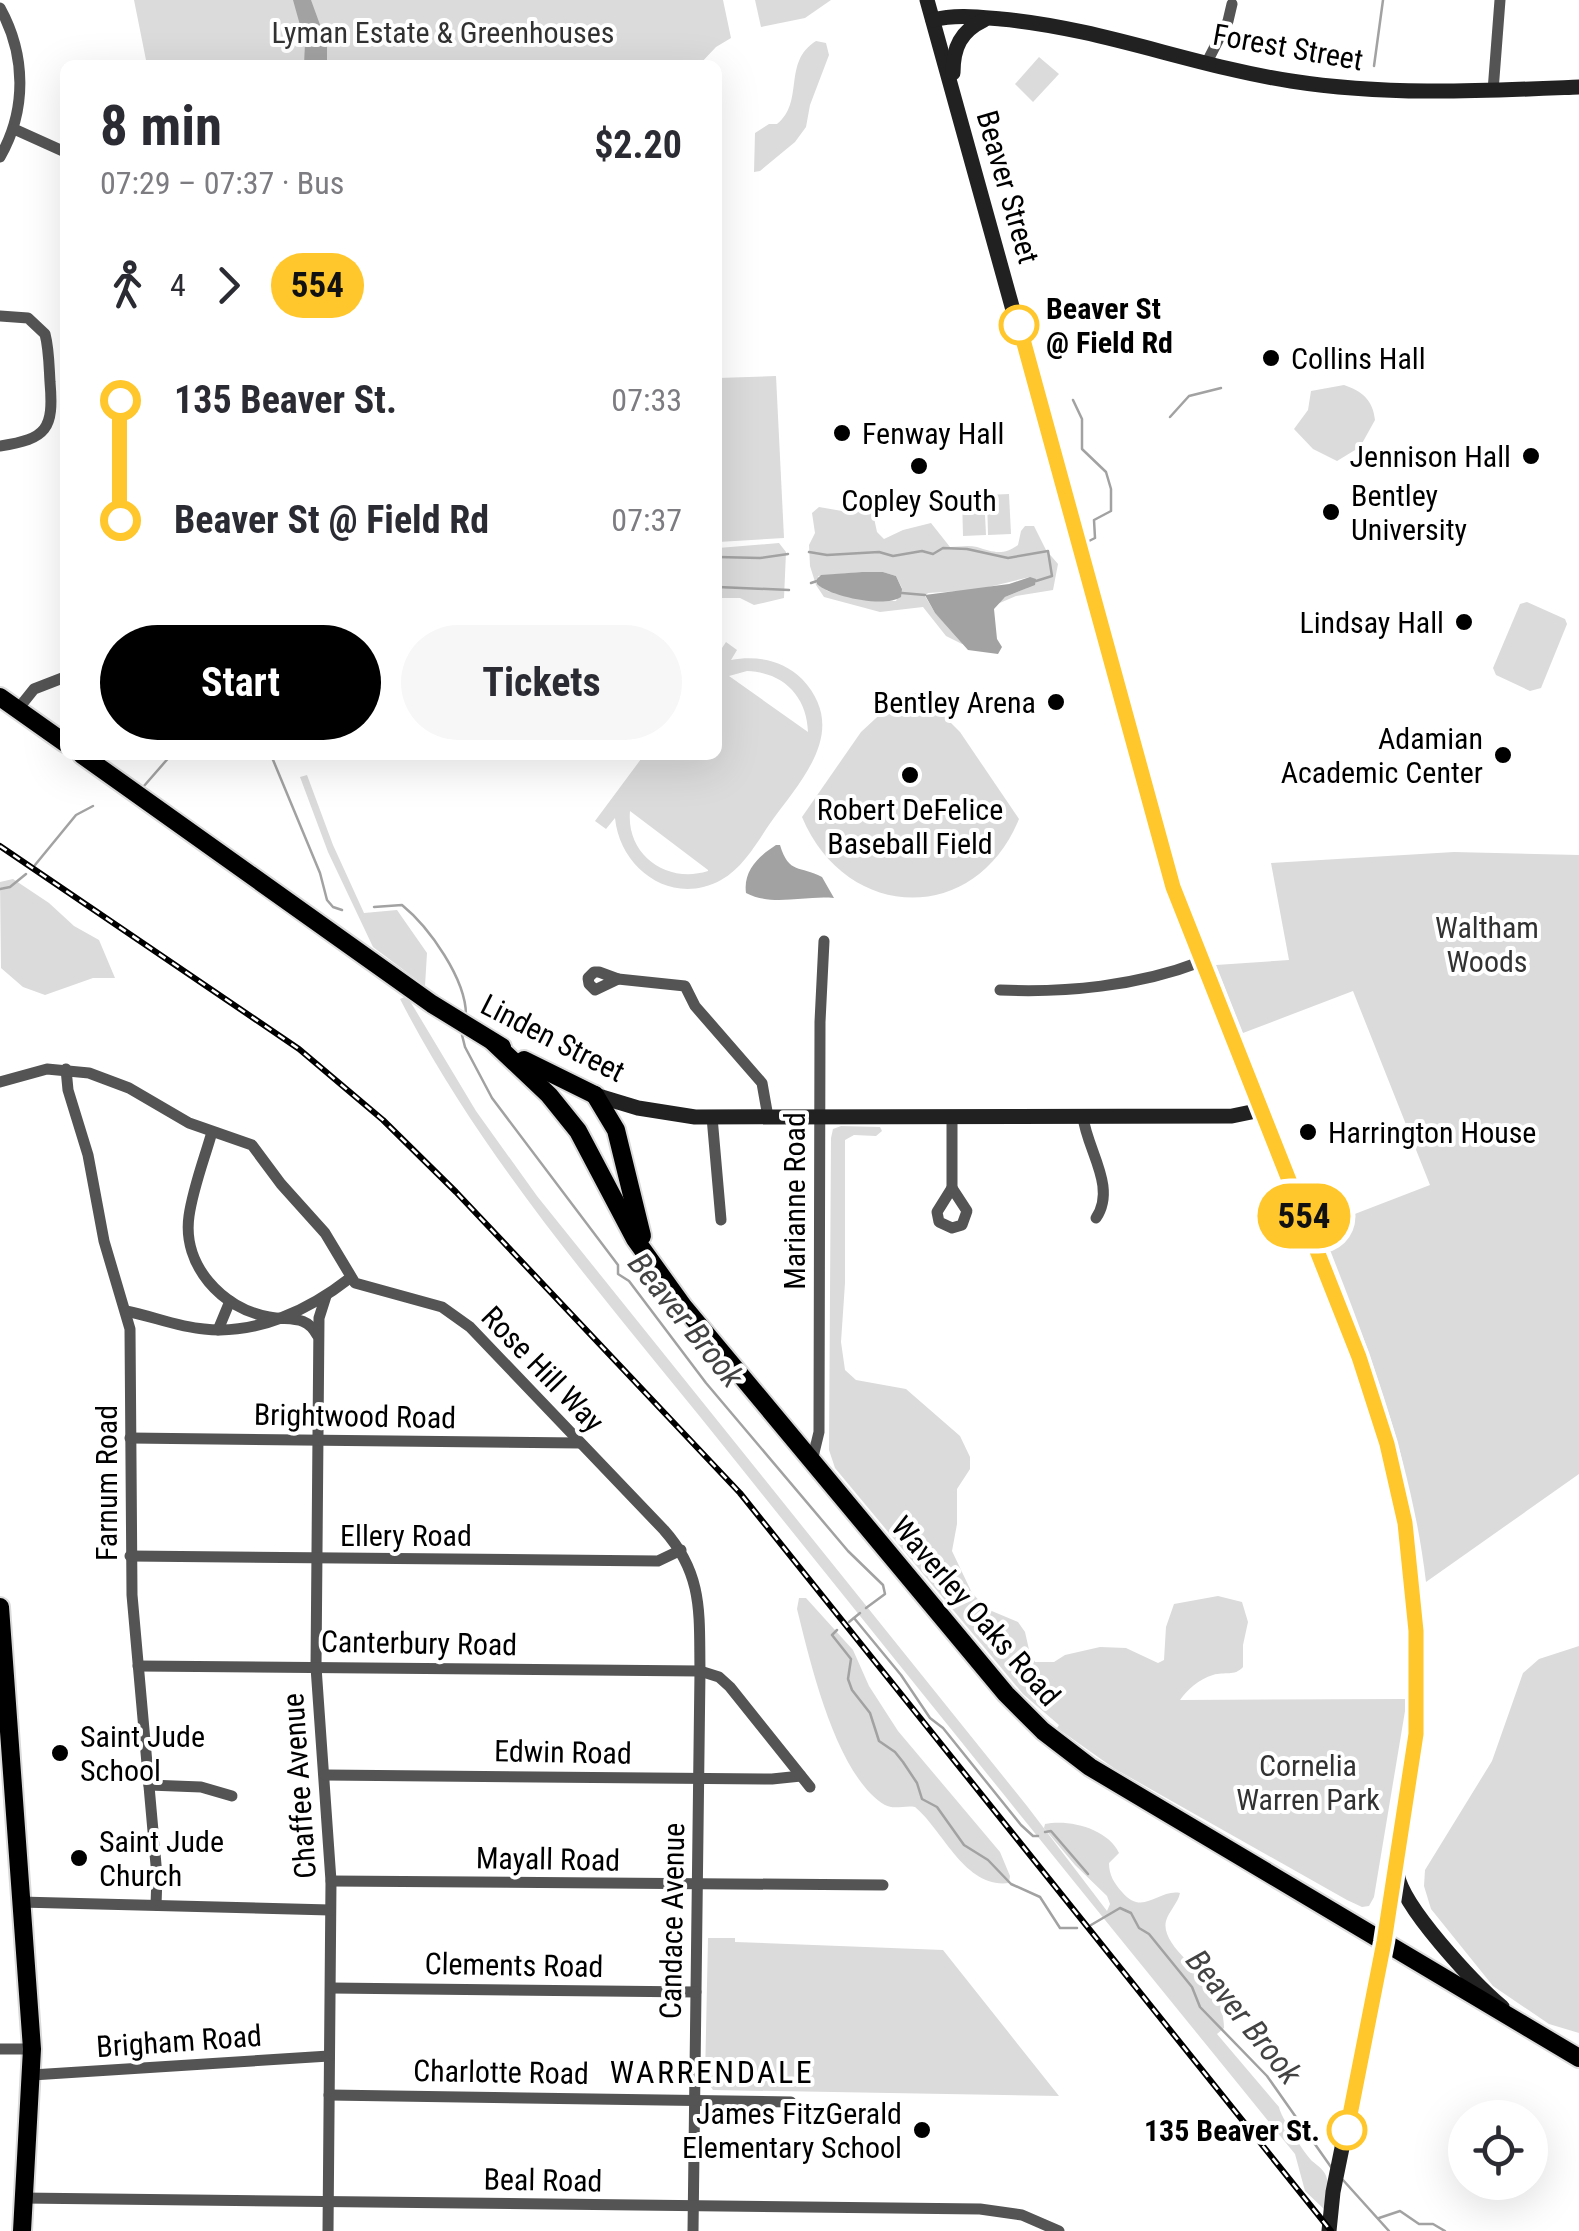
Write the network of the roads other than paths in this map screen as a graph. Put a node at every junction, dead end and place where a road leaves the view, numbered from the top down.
1 (927, 0) edge
2 (1500, 0) edge
3 (1232, 4) dead end
4 (0, 8) edge
5 (988, 18) junction
6 (933, 20) junction
7 (1207, 62) junction
8 (1579, 87) edge
9 (1493, 91) junction
10 (958, 106) junction
11 (14, 128) junction
12 (60, 150) edge
13 (0, 157) edge
14 (0, 316) edge
15 (0, 446) edge
16 (60, 679) edge
17 (0, 697) edge
18 (18, 709) junction
19 (60, 739) edge
20 (89, 760) edge
21 (824, 941) dead end
22 (1200, 962) junction
23 (618, 978) dead end
24 (1000, 990) dead end
25 (494, 1042) junction
26 (66, 1070) junction
27 (0, 1082) edge
28 (596, 1095) junction
29 (638, 1108) junction
30 (1262, 1110) junction
31 (712, 1117) junction
32 (768, 1117) junction
33 (819, 1117) junction
34 (952, 1117) junction
35 (1083, 1117) junction
36 (578, 1131) junction
37 (212, 1132) junction
38 (618, 1135) junction
39 (952, 1188) dead end
40 (1096, 1218) dead end
41 (721, 1220) dead end
42 (659, 1273) junction
43 (350, 1278) junction
44 (326, 1296) junction
45 (230, 1301) junction
46 (126, 1311) junction
47 (280, 1318) junction
48 (218, 1330) junction
49 (319, 1339) junction
50 (130, 1438) junction
51 (318, 1440) junction
52 (580, 1443) junction
53 (812, 1461) junction
54 (680, 1550) junction
55 (130, 1556) junction
56 (317, 1560) junction
57 (0, 1607) edge
58 (138, 1666) junction
59 (316, 1667) junction
60 (700, 1671) junction
61 (5, 1760) edge
62 (324, 1775) junction
63 (801, 1776) junction
64 (698, 1779) junction
65 (149, 1785) junction
66 (810, 1787) dead end
67 (232, 1796) dead end
68 (1396, 1864) junction
69 (331, 1881) junction
70 (697, 1885) junction
71 (883, 1886) dead end
72 (20, 1902) junction
73 (156, 1904) junction
74 (330, 1910) junction
75 (1384, 1942) junction
76 (331, 1988) junction
77 (696, 1992) junction
78 (1520, 2022) junction
79 (0, 2049) edge
80 (32, 2049) junction
81 (329, 2056) junction
82 (1579, 2058) edge
83 (32, 2075) junction
84 (329, 2095) junction
85 (694, 2099) junction
86 (791, 2102) dead end
87 (22, 2198) junction
88 (328, 2202) junction
89 (694, 2206) junction
90 (12, 2231) edge
91 (22, 2231) edge
92 (328, 2231) edge
93 (693, 2231) edge
94 (1059, 2231) edge
95 (1333, 2231) edge

1 - 6 main road, Beaver Street
2 - 9 street
3 - 7 street
4 - 11 street
5 - 6 main road, Forest Street
5 - 7 main road, Forest Street
5 - 10 main road
6 - 10 main road, Beaver Street
7 - 9 main road, Forest Street
8 - 9 main road, Forest Street
10 - 22 main road, Beaver Street
11 - 12 street
11 - 13 street
14 - 15 street
16 - 18 street
17 - 18 main road
18 - 19 main road
20 - 25 main road, Linden Street
21 - 33 street, Marianne Road
22 - 24 street
22 - 30 main road, Beaver Street
23 - 32 street
25 - 28 main road, Linden Street
25 - 36 main road, Waverley Oaks Road
26 - 27 street
26 - 37 street
26 - 46 street, Farnum Road
28 - 29 main road, Linden Street
28 - 36 main road
28 - 38 main road, Waverley Oaks Road
29 - 31 main road, Linden Street
29 - 38 main road
30 - 35 main road, Linden Street
30 - 68 main road, Beaver Street
31 - 32 main road, Linden Street
31 - 41 street
32 - 33 main road, Linden Street
33 - 34 main road, Linden Street
33 - 53 street, Marianne Road
34 - 35 main road, Linden Street
34 - 39 street
35 - 40 street
36 - 42 main road, Waverley Oaks Road
37 - 43 street
37 - 45 street
38 - 42 main road, Waverley Oaks Road
42 - 53 main road, Waverley Oaks Road
43 - 44 street
43 - 52 street, Rose Hill Way
44 - 47 street
44 - 49 street, Chaffee Avenue
45 - 47 street
45 - 48 street
46 - 48 street
46 - 50 street, Farnum Road
47 - 48 street
47 - 49 street
49 - 51 street, Chaffee Avenue
50 - 51 street, Brightwood Road
50 - 55 street, Farnum Road
51 - 52 street, Brightwood Road
51 - 56 street, Chaffee Avenue
52 - 54 street, Rose Hill Way
53 - 75 main road, Waverley Oaks Road
54 - 56 street, Ellery Road
54 - 60 street, Rose Hill Way
55 - 56 street, Ellery Road
55 - 58 street, Farnum Road
56 - 59 street, Chaffee Avenue
57 - 61 main road
58 - 59 street, Canterbury Road
58 - 65 street, Farnum Road
59 - 60 street, Canterbury Road
59 - 62 street, Chaffee Avenue
60 - 63 street
60 - 64 street, Candace Avenue
61 - 72 main road
62 - 64 street, Edwin Road
62 - 69 street, Chaffee Avenue
63 - 64 street, Edwin Road
63 - 66 street
64 - 70 street, Candace Avenue
65 - 67 street
65 - 73 street, Farnum Road
68 - 75 main road, Beaver Street
68 - 78 main road
69 - 70 street, Mayall Road
69 - 74 street, Chaffee Avenue
70 - 71 street, Mayall Road
70 - 77 street, Candace Avenue
72 - 73 street
72 - 80 main road
73 - 74 street
74 - 76 street, Chaffee Avenue
75 - 78 main road, Waverley Oaks Road
75 - 95 main road, Beaver Street
76 - 77 street, Clements Road
76 - 81 street, Chaffee Avenue
77 - 85 street, Candace Avenue
78 - 82 main road, Waverley Oaks Road
79 - 80 street
80 - 83 main road
81 - 83 street, Brigham Road
81 - 84 street, Chaffee Avenue
83 - 87 main road
84 - 85 street, Charlotte Road
84 - 88 street, Chaffee Avenue
85 - 86 street, Charlotte Road
85 - 89 street, Candace Avenue
87 - 88 street, Beal Road
87 - 90 main road
87 - 91 main road
88 - 89 street, Beal Road
88 - 92 street, Chaffee Avenue
89 - 93 street, Candace Avenue
89 - 94 street, Beal Road

